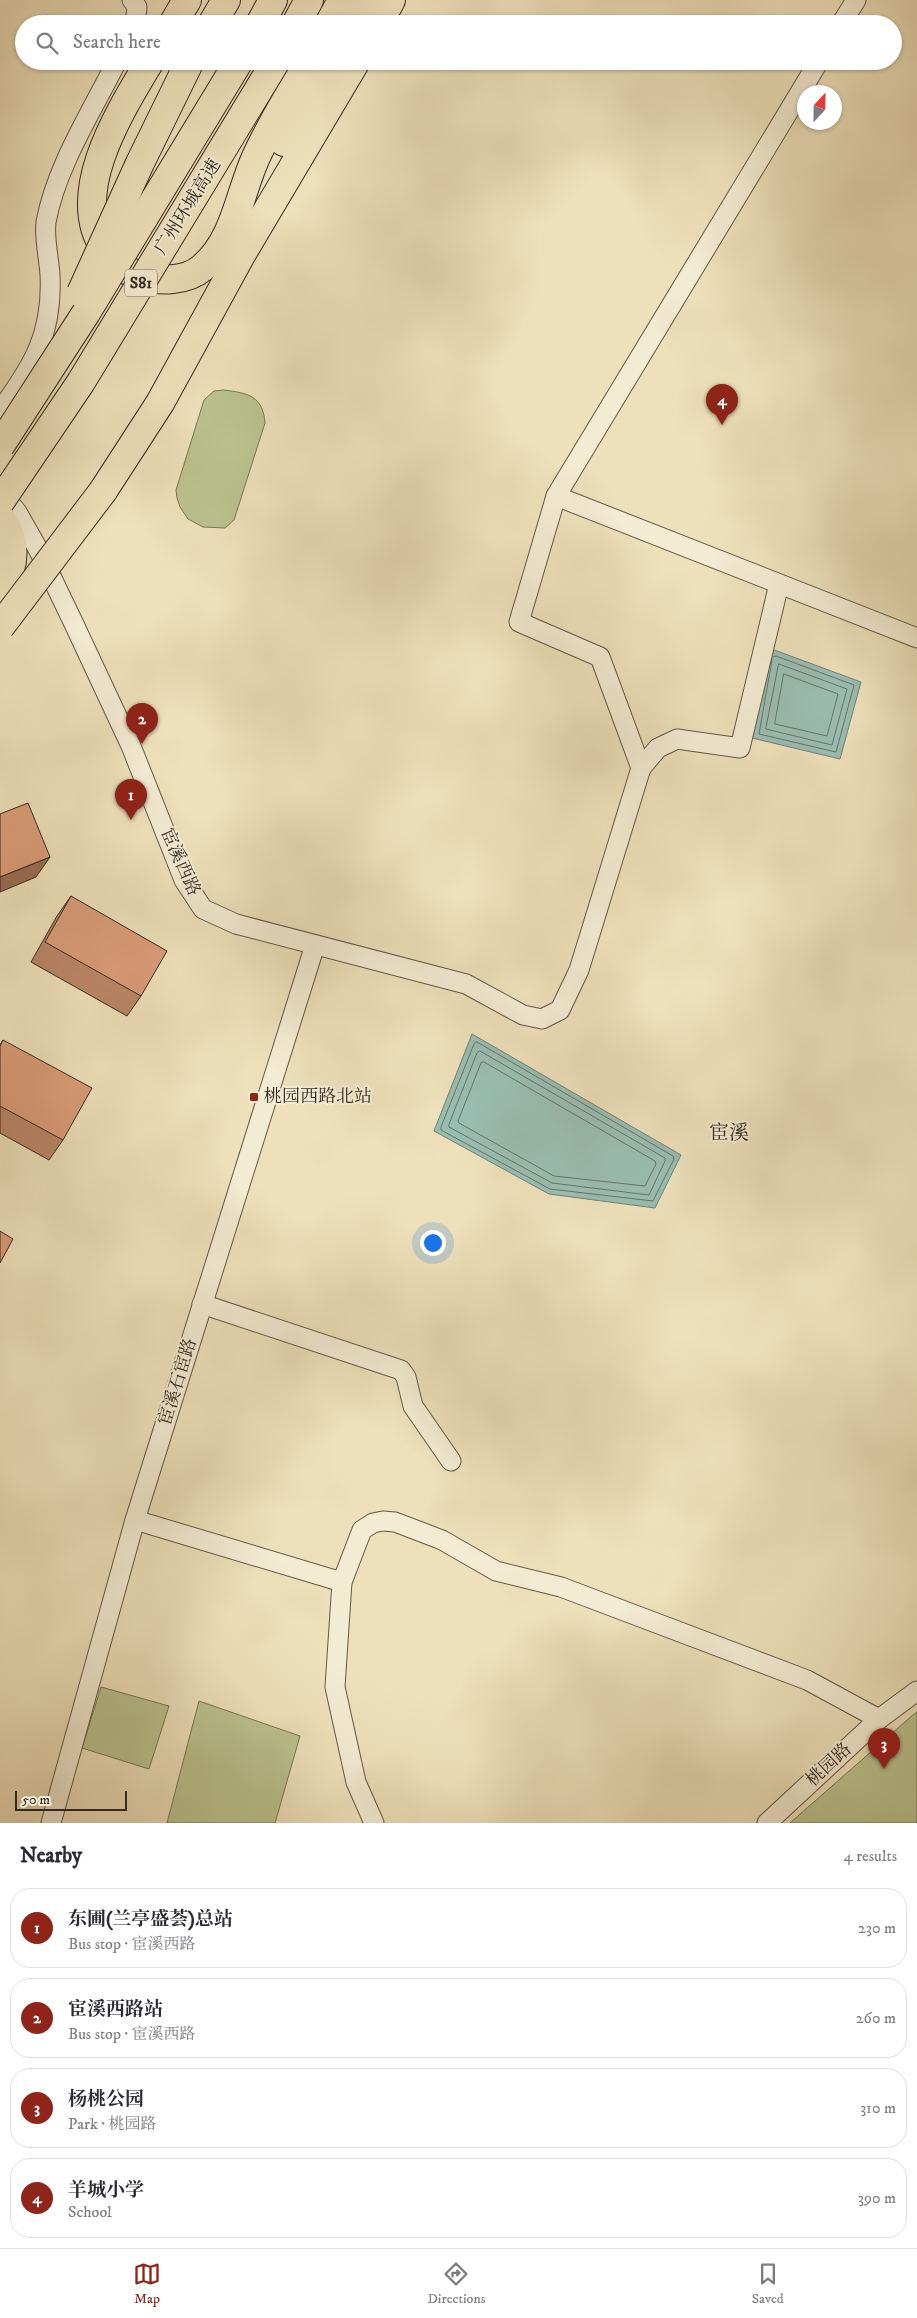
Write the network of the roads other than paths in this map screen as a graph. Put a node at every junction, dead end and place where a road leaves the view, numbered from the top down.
1 (132, 0) edge
2 (172, 0) edge
3 (188, 0) edge
4 (214, 0) edge
5 (226, 0) edge
6 (273, 0) edge
7 (309, 0) edge
8 (342, 0) edge
9 (366, 0) edge
10 (392, 0) edge
11 (856, 0) edge
12 (136, 15) edge
13 (166, 15) edge
14 (179, 15) edge
15 (208, 15) edge
16 (217, 15) edge
17 (265, 15) edge
18 (301, 15) edge
19 (334, 15) edge
20 (358, 15) edge
21 (383, 15) edge
22 (847, 15) edge
23 (113, 70) edge
24 (145, 70) edge
25 (186, 70) edge
26 (233, 70) edge
27 (271, 70) edge
28 (303, 70) edge
29 (328, 70) edge
30 (330, 70) edge
31 (351, 70) edge
32 (814, 70) edge
33 (292, 167) junction
34 (229, 236) junction
35 (37, 391) junction
36 (0, 411) edge
37 (0, 446) edge
38 (0, 492) edge
39 (556, 496) junction
40 (0, 502) edge
41 (0, 516) edge
42 (780, 584) junction
43 (0, 592) edge
44 (0, 627) edge
45 (917, 638) edge
46 (642, 768) junction
47 (315, 945) junction
48 (202, 1304) junction
49 (451, 1461) dead end
50 (135, 1520) junction
51 (342, 1582) junction
52 (917, 1691) edge
53 (880, 1719) junction
54 (51, 1823) edge
55 (374, 1823) edge
56 (767, 1823) edge

1 - 12 street
2 - 13 highway
3 - 14 highway
4 - 15 highway
5 - 16 highway
6 - 17 highway
7 - 18 highway
8 - 19 highway
9 - 20 highway
10 - 21 highway
11 - 22 street
23 - 36 street
24 - 34 highway
25 - 35 highway, bridge
26 - 35 highway, 广州环城高速 / S81, bridge
27 - 40 highway, 广州环城高速 / S81, bridge
28 - 34 highway
29 - 34 highway
30 - 33 highway
31 - 33 highway
32 - 39 street
33 - 44 highway, bridge
35 - 37 highway, 广州环城高速 / S81, bridge
38 - 47 street, 宦溪西路
39 - 42 street
39 - 46 street
41 - 43 highway
42 - 45 street
42 - 46 street
46 - 47 street, 宦溪西路
47 - 48 street, 宦溪石宦路
48 - 49 street
48 - 50 street, 宦溪石宦路
50 - 51 street
50 - 54 street, 宦溪石宦路
51 - 53 street
51 - 55 street
52 - 53 street, 桃园路
53 - 56 street, 桃园路

